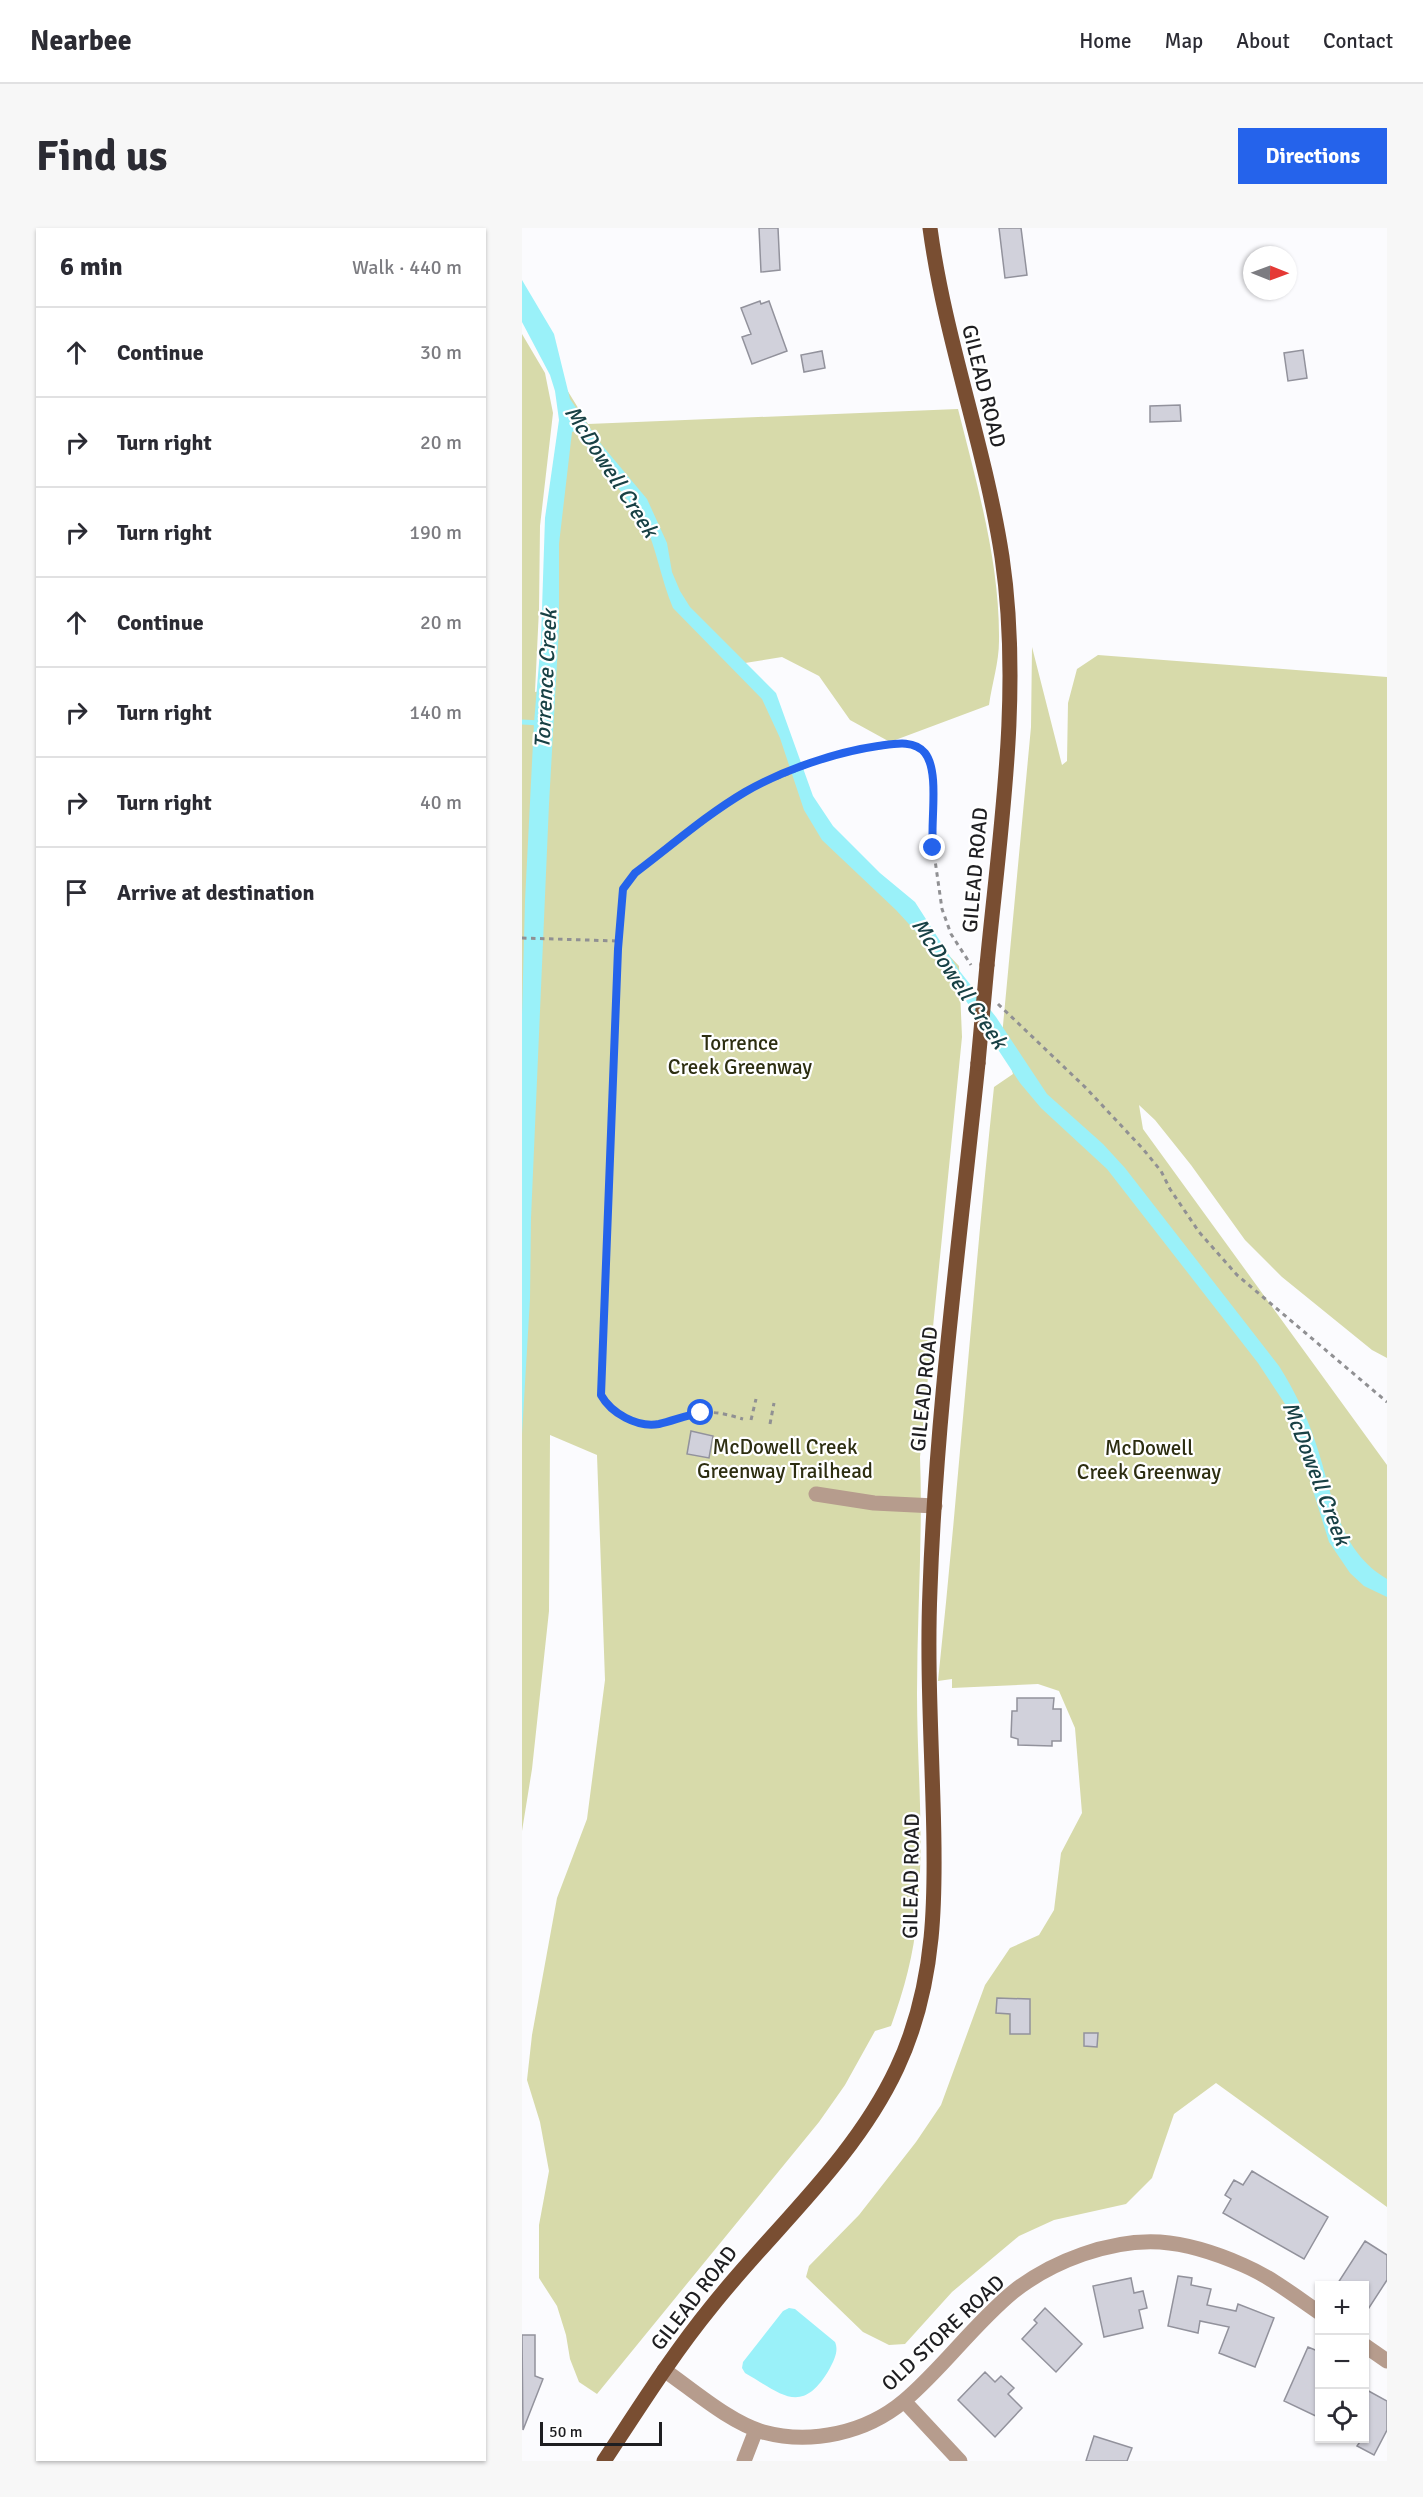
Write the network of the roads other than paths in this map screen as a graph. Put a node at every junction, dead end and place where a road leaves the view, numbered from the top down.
1 (930, 228) edge
2 (816, 1494) dead end
3 (935, 1506) junction
4 (1315, 2310) edge
5 (1369, 2348) edge
6 (1387, 2361) edge
7 (664, 2370) junction
8 (903, 2402) junction
9 (756, 2430) junction
10 (604, 2461) edge
11 (744, 2461) edge
12 (960, 2461) edge

1 - 3 main road, GILEAD ROAD, bridge
2 - 3 street
3 - 7 main road, GILEAD ROAD
4 - 8 street, OLD STORE ROAD
5 - 6 street
7 - 9 street, OLD STORE ROAD
7 - 10 main road, GILEAD ROAD
8 - 9 street, OLD STORE ROAD
8 - 12 street
9 - 11 street

